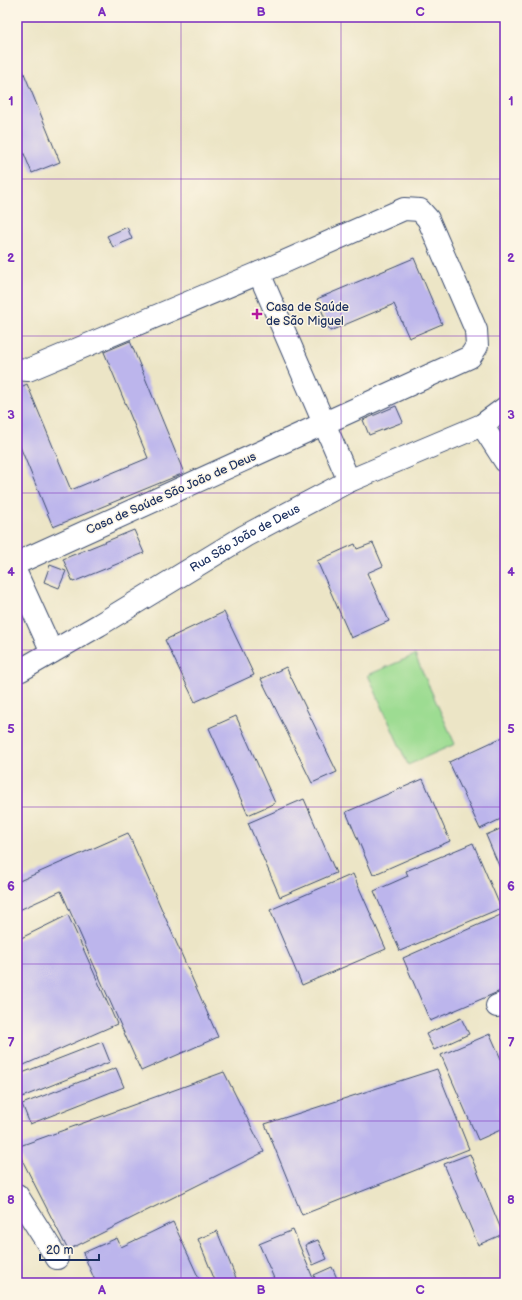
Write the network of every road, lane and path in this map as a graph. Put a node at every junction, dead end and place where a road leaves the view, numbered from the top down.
1 (259, 274) junction
2 (17, 369) edge
3 (505, 408) edge
4 (324, 423) junction
5 (482, 425) junction
6 (505, 461) edge
7 (349, 481) junction
8 (17, 563) edge
9 (17, 575) edge
10 (24, 609) edge
11 (52, 652) junction
12 (17, 671) edge
13 (17, 1195) edge
14 (57, 1258) dead end

1 - 2 street, Casa de Saúde São João de Deus
1 - 4 street
1 - 4 street, Casa de Saúde São João de Deus
3 - 5 street, Rua São João de Deus
4 - 7 street
4 - 8 street, Casa de Saúde São João de Deus
5 - 6 street
5 - 7 street, Rua São João de Deus
7 - 11 street, Rua São João de Deus
9 - 10 street
10 - 11 street
11 - 12 street, Rua São João de Deus
13 - 14 street

